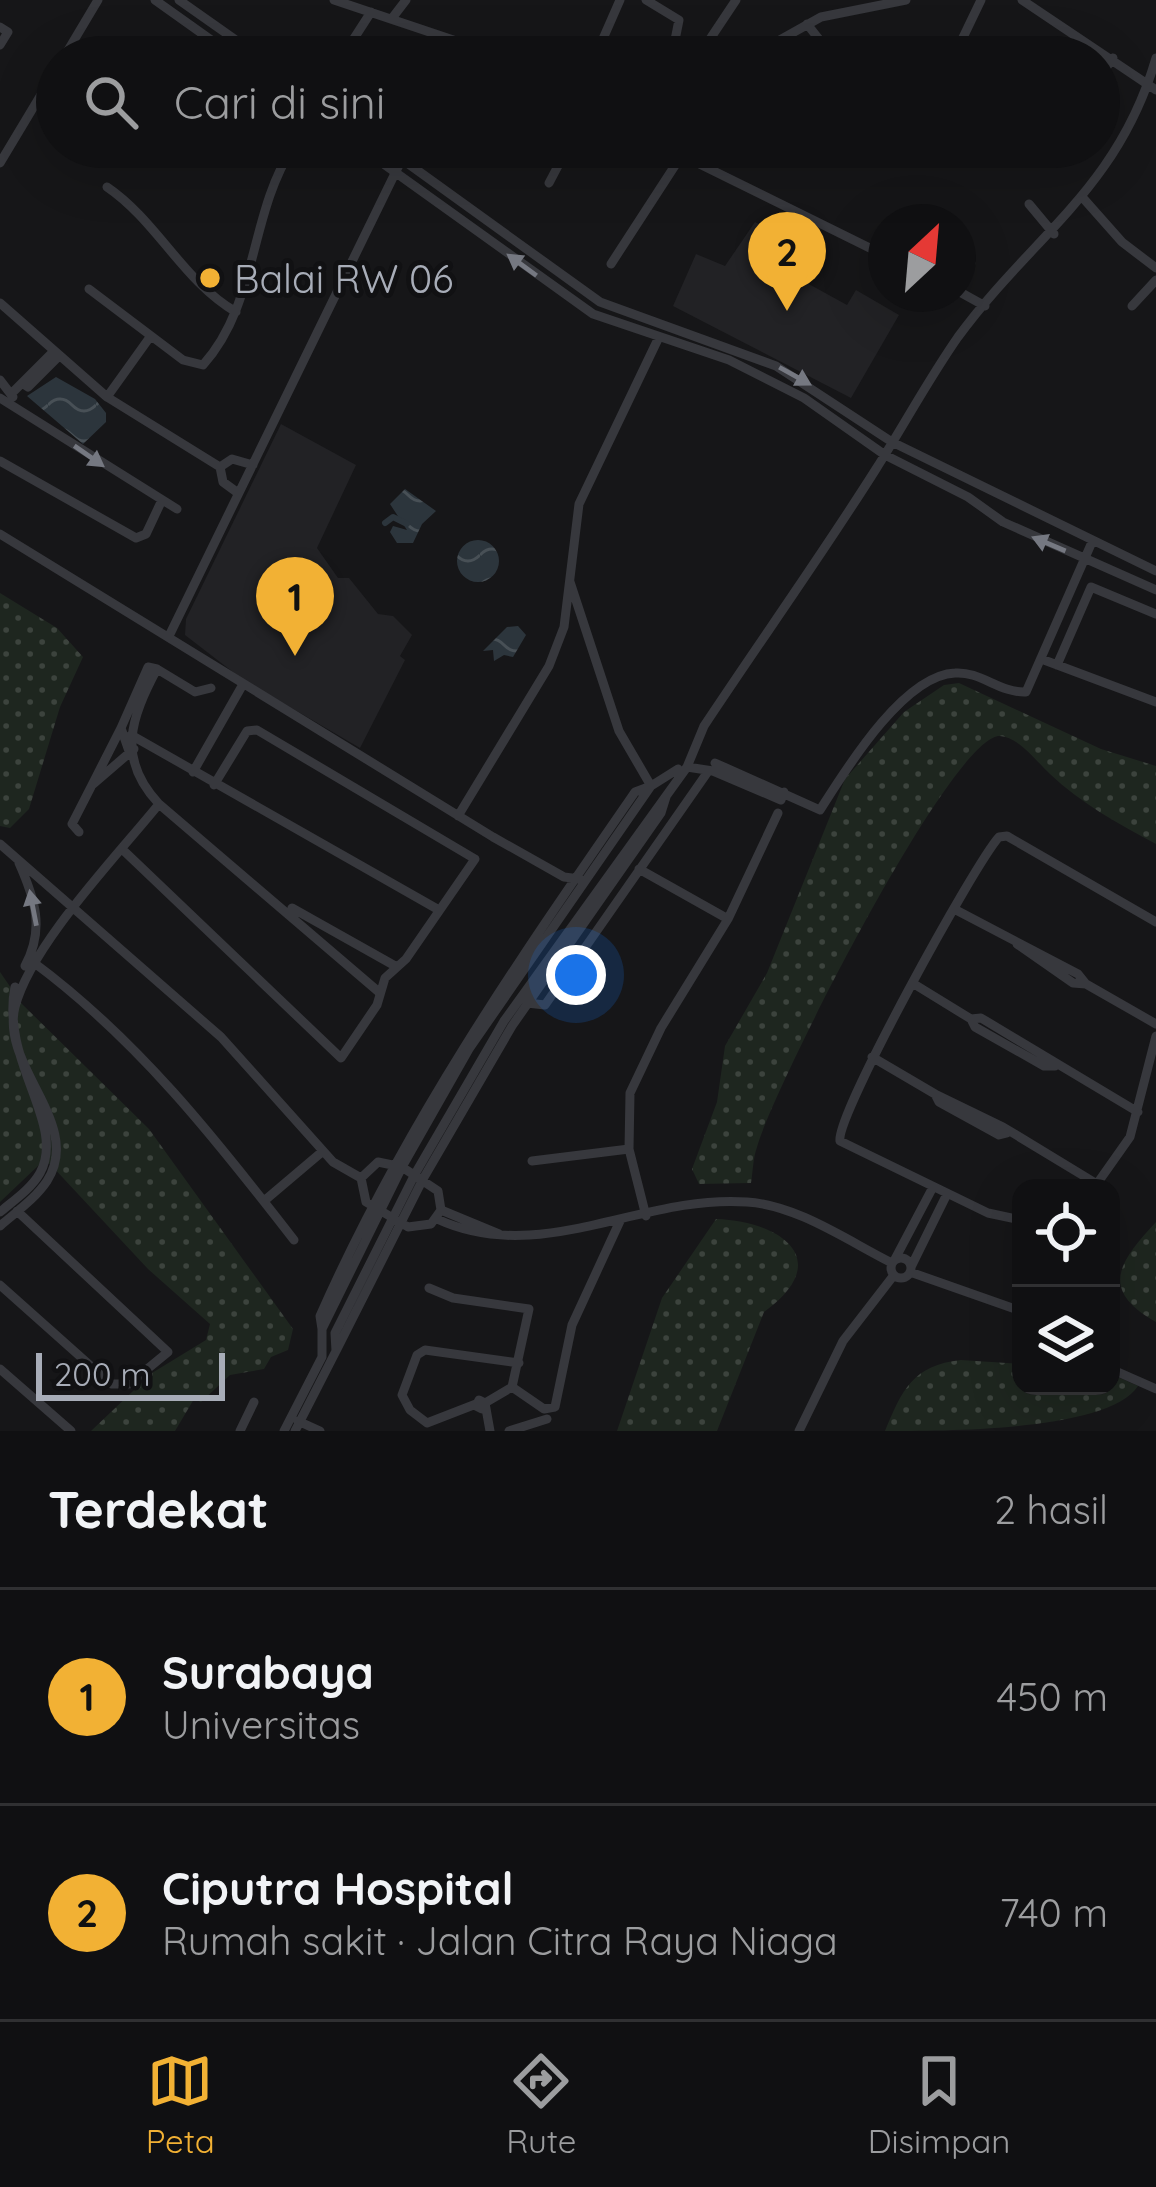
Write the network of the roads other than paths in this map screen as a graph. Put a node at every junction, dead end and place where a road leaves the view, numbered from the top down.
1 (98, 0) edge
2 (154, 0) edge
3 (179, 0) edge
4 (406, 0) edge
5 (620, 0) edge
6 (646, 0) edge
7 (736, 0) edge
8 (906, 0) edge
9 (981, 0) edge
10 (1022, 0) edge
11 (341, 2) edge
12 (371, 12) junction
13 (394, 17) junction
14 (807, 24) junction
15 (0, 27) edge
16 (77, 36) edge
17 (205, 36) edge
18 (230, 36) edge
19 (356, 36) edge
20 (446, 36) edge
21 (604, 36) edge
22 (676, 36) edge
23 (711, 36) edge
24 (786, 36) edge
25 (816, 36) edge
26 (964, 36) edge
27 (1078, 36) edge
28 (0, 45) edge
29 (1156, 58) edge
30 (1120, 63) edge
31 (1152, 87) edge
32 (36, 103) edge
33 (1120, 138) edge
34 (0, 163) edge
35 (286, 168) edge
36 (390, 168) edge
37 (398, 168) edge
38 (414, 168) edge
39 (556, 168) edge
40 (673, 168) edge
41 (717, 168) edge
42 (1102, 168) edge
43 (396, 172) junction
44 (548, 183) dead end
45 (106, 187) dead end
46 (1083, 198) junction
47 (1029, 204) dead end
48 (1054, 234) junction
49 (868, 247) edge
50 (611, 264) dead end
51 (1156, 268) edge
52 (1156, 280) edge
53 (89, 290) dead end
54 (976, 300) edge
55 (0, 303) edge
56 (985, 306) junction
57 (1132, 306) dead end
58 (236, 312) junction
59 (664, 327) junction
60 (150, 337) junction
61 (657, 340) junction
62 (56, 355) junction
63 (0, 380) edge
64 (5, 396) edge
65 (107, 397) junction
66 (892, 442) junction
67 (885, 455) junction
68 (0, 461) edge
69 (253, 465) junction
70 (220, 466) junction
71 (238, 494) junction
72 (162, 500) junction
73 (177, 509) dead end
74 (0, 534) edge
75 (1092, 542) junction
76 (1085, 560) junction
77 (1156, 571) edge
78 (570, 582) junction
79 (1156, 590) edge
80 (1156, 614) edge
81 (170, 634) junction
82 (588, 634) junction
83 (560, 637) junction
84 (1044, 660) junction
85 (1057, 664) junction
86 (157, 669) junction
87 (242, 686) junction
88 (211, 688) dead end
89 (1156, 702) edge
90 (121, 728) junction
91 (131, 735) junction
92 (693, 748) junction
93 (132, 753) junction
94 (687, 767) junction
95 (712, 769) junction
96 (193, 772) junction
97 (92, 785) junction
98 (214, 785) junction
99 (651, 787) junction
100 (159, 804) junction
101 (778, 813) dead end
102 (458, 816) junction
103 (80, 832) dead end
104 (0, 844) edge
105 (123, 850) junction
106 (16, 858) junction
107 (639, 869) junction
108 (564, 877) junction
109 (593, 884) junction
110 (274, 898) junction
111 (582, 901) junction
112 (77, 909) junction
113 (439, 910) junction
114 (956, 910) junction
115 (728, 919) junction
116 (1156, 922) edge
117 (31, 961) junction
118 (397, 968) junction
119 (914, 984) junction
120 (380, 993) junction
121 (527, 1003) junction
122 (1156, 1024) edge
123 (1156, 1036) edge
124 (872, 1057) junction
125 (1138, 1112) junction
126 (629, 1149) junction
127 (327, 1154) junction
128 (532, 1161) dead end
129 (398, 1166) junction
130 (363, 1175) junction
131 (419, 1177) junction
132 (1084, 1179) edge
133 (1101, 1179) edge
134 (933, 1187) junction
135 (947, 1194) junction
136 (264, 1202) junction
137 (376, 1209) junction
138 (17, 1211) junction
139 (0, 1212) edge
140 (444, 1216) junction
141 (646, 1216) junction
142 (1012, 1218) edge
143 (396, 1221) junction
144 (620, 1221) junction
145 (0, 1226) edge
146 (593, 1227) junction
147 (294, 1240) dead end
148 (608, 1242) junction
149 (894, 1266) junction
150 (910, 1270) junction
151 (0, 1285) edge
152 (429, 1288) dead end
153 (1012, 1308) edge
154 (519, 1363) junction
155 (0, 1369) edge
156 (1120, 1373) edge
157 (512, 1387) junction
158 (1156, 1389) edge
159 (254, 1402) dead end
160 (481, 1406) junction
161 (547, 1419) dead end
162 (295, 1423) edge
163 (316, 1430) edge
164 (71, 1431) edge
165 (241, 1431) edge
166 (284, 1431) edge
167 (490, 1431) edge
168 (509, 1431) edge
169 (799, 1431) edge

1 - 16 street
2 - 17 street
3 - 18 street
4 - 13 street
5 - 21 street
6 - 22 street
7 - 23 street
8 - 14 street
9 - 26 street
10 - 27 street
11 - 12 street
12 - 13 street
12 - 19 street
13 - 20 street
14 - 24 street
14 - 25 street
15 - 28 street
29 - 31 street
30 - 31 street
31 - 33 street
32 - 34 street
35 - 58 street
36 - 43 street
37 - 43 street
38 - 59 street
39 - 44 street
40 - 50 street
41 - 49 street
42 - 46 street
61 -> 43 street
43 - 69 street
45 - 58 street
46 - 48 street
46 - 51 street
47 - 48 street
48 - 56 street
52 - 57 street
53 - 60 street
54 - 56 street
55 - 62 street
56 - 66 street
58 - 60 street
59 - 61 street
59 -> 66 street
60 - 65 street
61 - 67 street
61 - 78 street
62 - 64 street
62 - 65 street
63 - 64 street
64 -> 72 street
65 - 70 street
66 - 67 street
66 - 75 street
76 -> 67 street
67 - 92 street
68 - 72 street
69 - 70 street
69 - 71 street
70 - 71 street
71 - 81 street
72 - 73 street
74 - 81 street
75 - 76 street
75 - 77 street
76 - 79 street
76 - 84 street
78 - 82 street
78 - 83 street
80 - 85 street
81 - 87 street
82 - 83 street
82 - 99 street
83 - 102 street
84 - 85 street
84 - 95 street
85 - 89 street
86 - 88 street
86 - 90 street
86 - 91 street
87 - 96 street
87 - 102 street
90 - 93 street
90 - 97 street
91 - 93 street
91 - 96 street
92 - 94 street
92 - 95 street
92 - 99 street
93 - 97 street
93 - 100 street
94 - 95 street
94 - 109 street
95 - 107 street
96 - 98 street
97 - 103 street
98 - 113 street
98 - 113 street
99 - 109 street
100 - 105 street
100 - 110 street
101 - 115 street
102 - 108 street
104 - 106 street
105 - 112 street
105 - 120 street
106 - 112 street
117 -> 106 street
107 - 115 street
107 - 121 street
108 - 109 street
108 - 111 street
109 - 111 street
109 - 111 street
110 - 118 street
110 - 120 street
111 - 121 street
111 - 129 street
111 - 131 street
112 - 117 street
112 - 127 street
113 - 118 street
114 - 116 street
114 - 119 street
114 - 122 street
115 - 126 street
117 - 136 street
117 - 138 street
117 - 139 street
118 - 120 street
119 - 124 street
119 - 125 street
121 - 131 street
123 - 125 street
124 - 132 street
124 - 134 street
125 - 133 street
126 - 128 street
126 - 141 street
127 - 130 street
127 - 136 street
129 - 130 street
129 - 131 street
129 - 137 street
130 - 137 street
131 - 140 street
131 - 143 street
134 - 135 street
134 - 149 street
135 - 142 street
135 - 150 street
136 - 147 street
137 - 143 street
137 - 162 street
138 - 145 street
138 - 151 street
140 - 143 street
140 - 146 street
141 - 144 street
141 - 149 street
143 - 162 street
144 - 146 street
144 - 148 street
146 - 148 street
148 - 157 street
149 - 150 street
149 - 150 street
149 - 169 street
150 - 153 street
152 - 154 street
154 - 157 street
154 - 160 street
155 - 164 street
156 - 158 street
157 - 160 street
159 - 165 street
160 - 167 street
161 - 168 street
162 - 163 street
162 - 166 street

